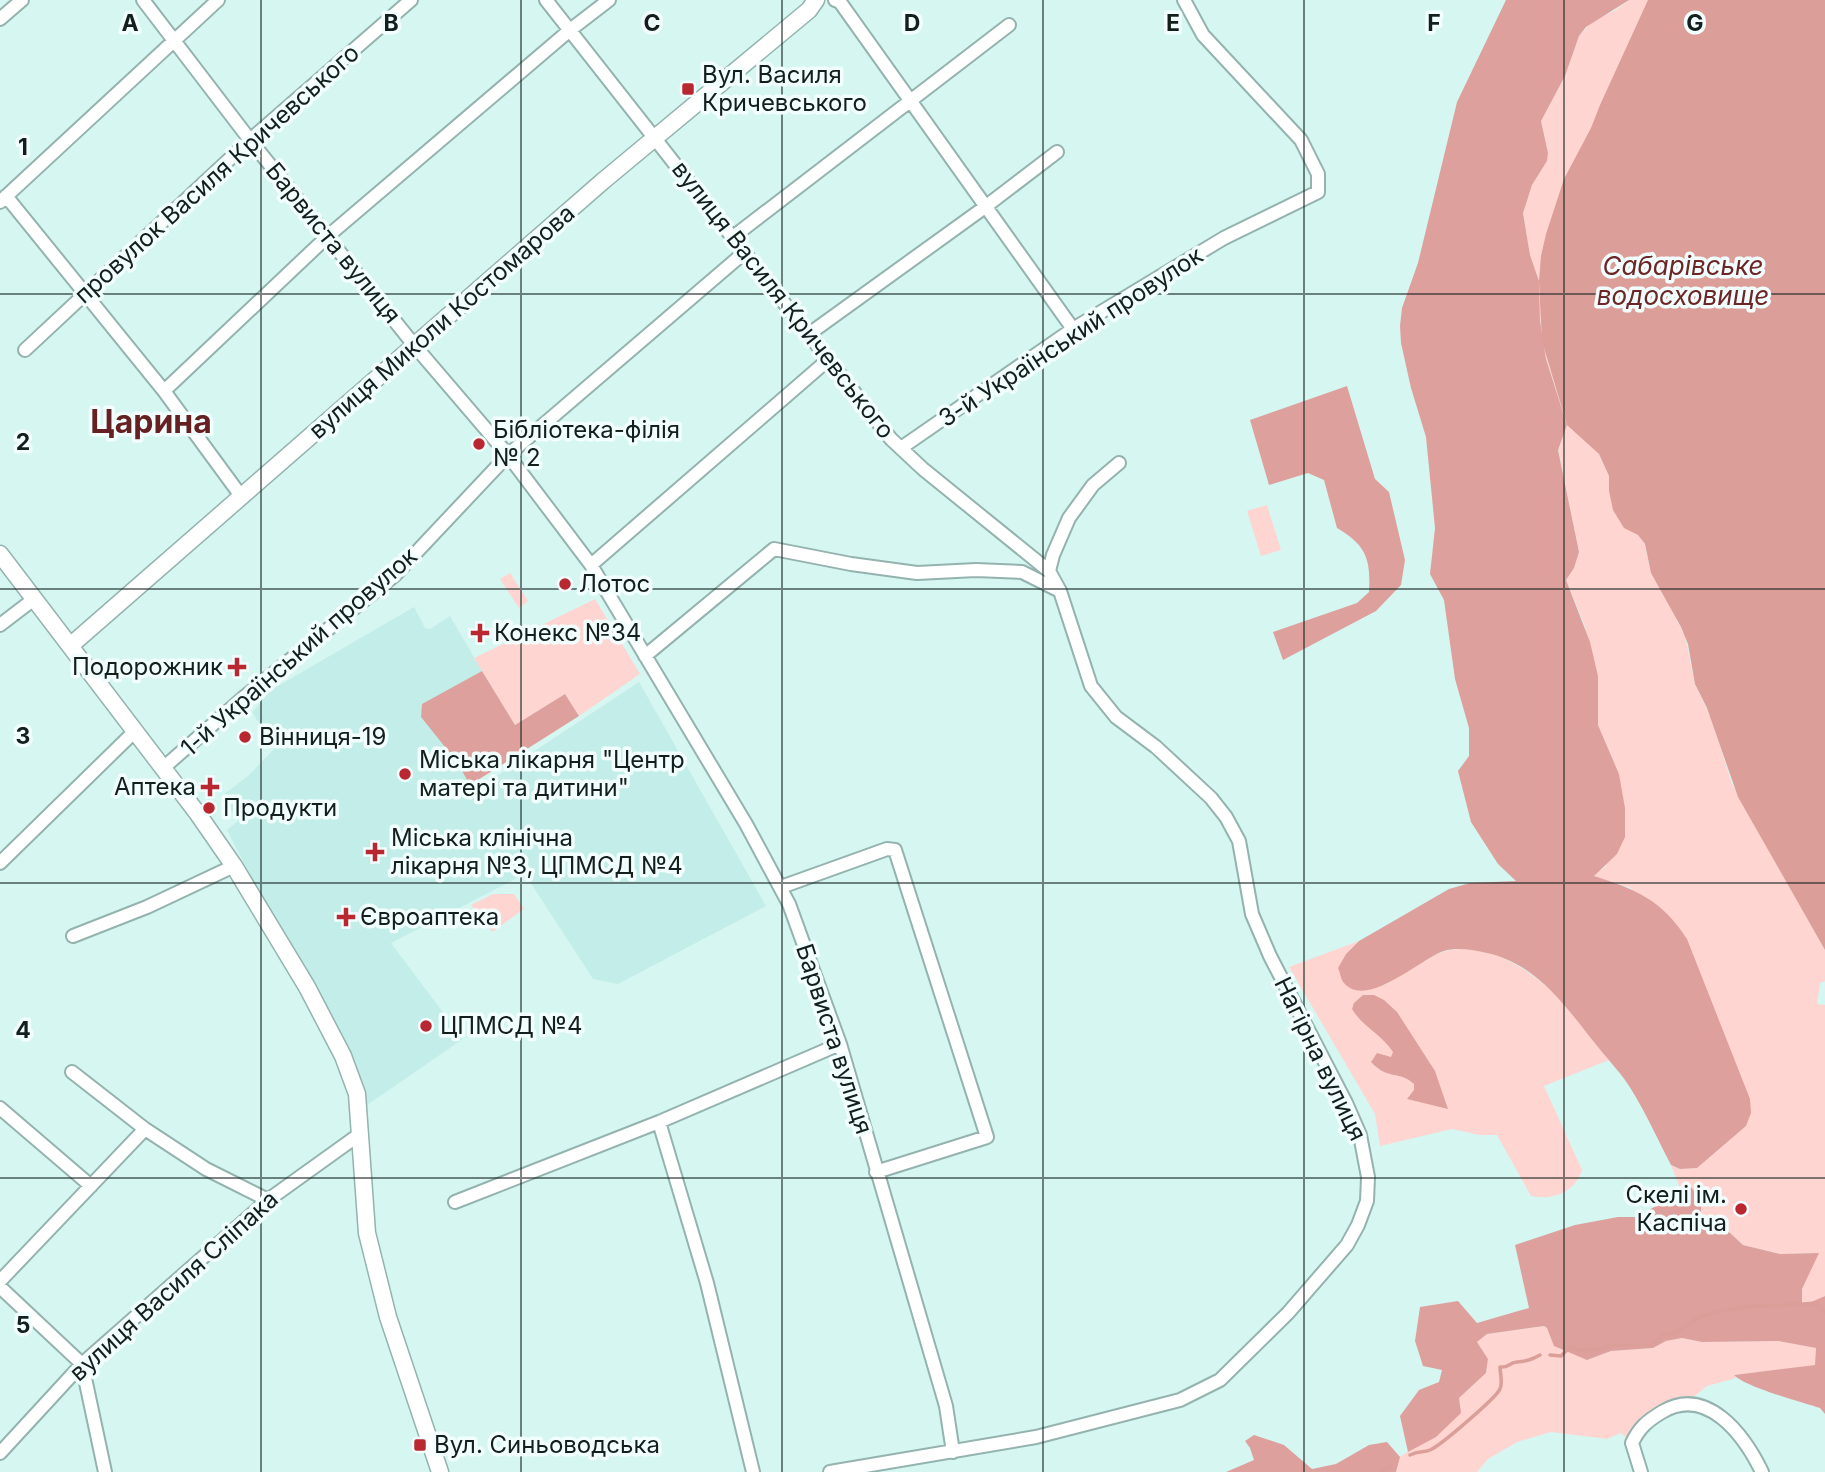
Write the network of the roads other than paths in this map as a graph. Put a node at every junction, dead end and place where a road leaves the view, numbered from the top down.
1 (22, 0) edge
2 (143, 0) edge
3 (218, 0) edge
4 (411, 0) edge
5 (546, 0) edge
6 (609, 0) edge
7 (816, 0) edge
8 (835, 0) edge
9 (1184, 0) edge
10 (0, 19) edge
11 (1009, 25) dead end
12 (570, 30) junction
13 (174, 41) junction
14 (909, 101) junction
15 (654, 138) junction
16 (250, 140) junction
17 (1057, 152) dead end
18 (3, 199) edge
19 (985, 207) junction
20 (328, 236) junction
21 (733, 237) junction
22 (745, 252) junction
23 (86, 294) junction
24 (1073, 329) junction
25 (809, 334) junction
26 (414, 345) junction
27 (25, 350) dead end
28 (829, 359) junction
29 (164, 391) junction
30 (901, 448) junction
31 (508, 454) junction
32 (1119, 463) dead end
33 (241, 496) junction
34 (0, 554) edge
35 (591, 565) junction
36 (1049, 571) junction
37 (1060, 591) junction
38 (34, 598) junction
39 (0, 625) edge
40 (70, 646) junction
41 (645, 656) junction
42 (134, 732) junction
43 (162, 769) junction
44 (0, 863) edge
45 (234, 866) junction
46 (781, 887) junction
47 (73, 936) dead end
48 (840, 1044) junction
49 (72, 1072) dead end
50 (0, 1108) edge
51 (659, 1122) junction
52 (145, 1129) junction
53 (360, 1134) junction
54 (876, 1172) junction
55 (91, 1186) junction
56 (268, 1200) junction
57 (455, 1202) dead end
58 (0, 1281) edge
59 (0, 1287) edge
60 (82, 1364) junction
61 (953, 1452) junction
62 (0, 1453) edge
63 (105, 1472) edge
64 (440, 1472) edge
65 (753, 1472) edge
66 (830, 1472) edge
67 (1641, 1472) edge
68 (1762, 1472) edge

1 - 10 street
2 - 13 street, Барвиста вулиця
3 - 13 street
4 - 16 street, провулок Василя Кричевського
5 - 12 street, вулиця Василя Кричевського
6 - 12 street
7 - 15 street, вулиця Миколи Костомарова
8 - 14 street
9 - 24 street, 3-й Український провулок
11 - 14 street
12 - 15 street, вулиця Василя Кричевського
12 - 20 street
13 - 16 street, Барвиста вулиця
13 - 18 street
14 - 19 street
14 - 21 street
15 - 21 street, вулиця Василя Кричевського
15 - 26 street, вулиця Миколи Костомарова
16 - 20 street, Барвиста вулиця
16 - 23 street, провулок Василя Кричевського
17 - 19 street
18 - 23 street
19 - 24 street
19 - 25 street
20 - 26 street, Барвиста вулиця
20 - 29 street
21 - 22 street, вулиця Василя Кричевського
22 - 25 street, вулиця Василя Кричевського
22 - 31 street, 1-й Український провулок
23 - 27 street, провулок Василя Кричевського
23 - 29 street
24 - 30 street, 3-й Український провулок
25 - 28 street, вулиця Василя Кричевського
26 - 31 street, Барвиста вулиця
26 - 33 street, вулиця Миколи Костомарова
28 - 30 street, вулиця Василя Кричевського
28 - 35 street
29 - 33 street
30 - 36 street, вулиця Василя Кричевського
31 - 35 street, Барвиста вулиця
31 - 43 street, 1-й Український провулок
32 - 36 street
33 - 40 street, вулиця Миколи Костомарова
34 - 38 street
35 - 41 street, Барвиста вулиця
36 - 37 street, Нагірна вулиця
37 - 41 street
37 - 61 street, Нагірна вулиця
38 - 39 street
38 - 40 street
40 - 42 street
41 - 46 street, Барвиста вулиця
42 - 43 street
42 - 44 street
43 - 45 street
45 - 47 street
45 - 53 street
46 - 48 street, Барвиста вулиця
46 - 54 street
48 - 51 street
48 - 54 street, Барвиста вулиця
49 - 52 street
50 - 55 street
51 - 57 street
51 - 65 street
52 - 55 street
52 - 56 street
53 - 56 street, вулиця Василя Сліпака
53 - 64 street
54 - 61 street, Барвиста вулиця
55 - 58 street
56 - 60 street, вулиця Василя Сліпака
59 - 60 street
60 - 62 street, вулиця Василя Сліпака
60 - 63 street
61 - 66 street, Нагірна вулиця
67 - 68 street

